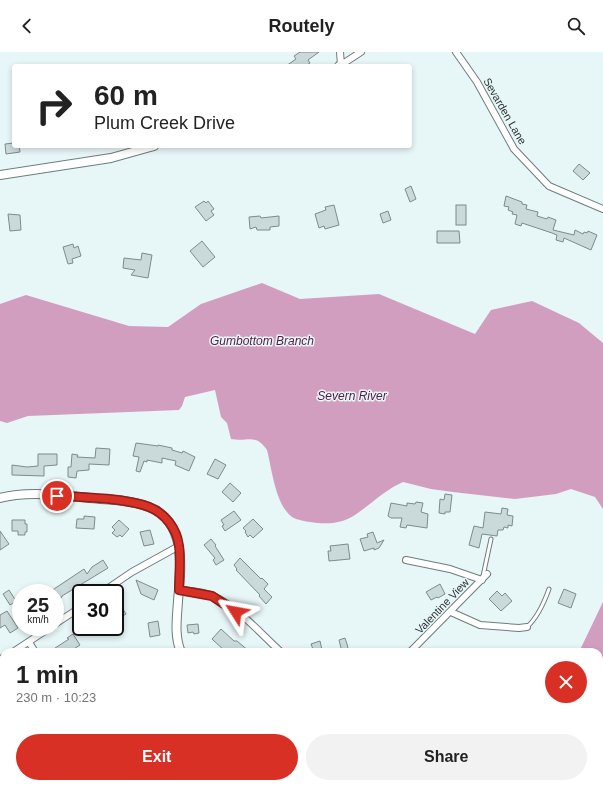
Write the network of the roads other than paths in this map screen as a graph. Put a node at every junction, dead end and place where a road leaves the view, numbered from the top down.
1 (340, 52) edge
2 (361, 52) edge
3 (456, 52) edge
4 (340, 64) edge
5 (342, 64) edge
6 (147, 148) edge
7 (0, 175) edge
8 (603, 209) edge
9 (0, 498) edge
10 (491, 539) dead end
11 (179, 546) junction
12 (406, 560) dead end
13 (487, 574) dead end
14 (482, 580) junction
15 (115, 584) edge
16 (549, 589) dead end
17 (179, 590) junction
18 (451, 612) junction
19 (527, 627) joint
20 (38, 636) edge
21 (29, 642) junction
22 (19, 648) edge
23 (33, 648) edge
24 (180, 648) edge
25 (277, 648) edge
26 (414, 648) edge

1 - 4 street
2 - 5 street
3 - 8 street, Sevarden Lane
6 - 7 street
9 - 11 street
10 - 14 lane
11 - 15 street
11 - 17 street
12 - 14 street
13 - 14 street, Valentine View
14 - 18 street, Valentine View
16 - 19 lane
17 - 24 street
17 - 25 street
18 - 19 street
18 - 26 street, Valentine View
20 - 21 street
21 - 22 street
21 - 23 street

